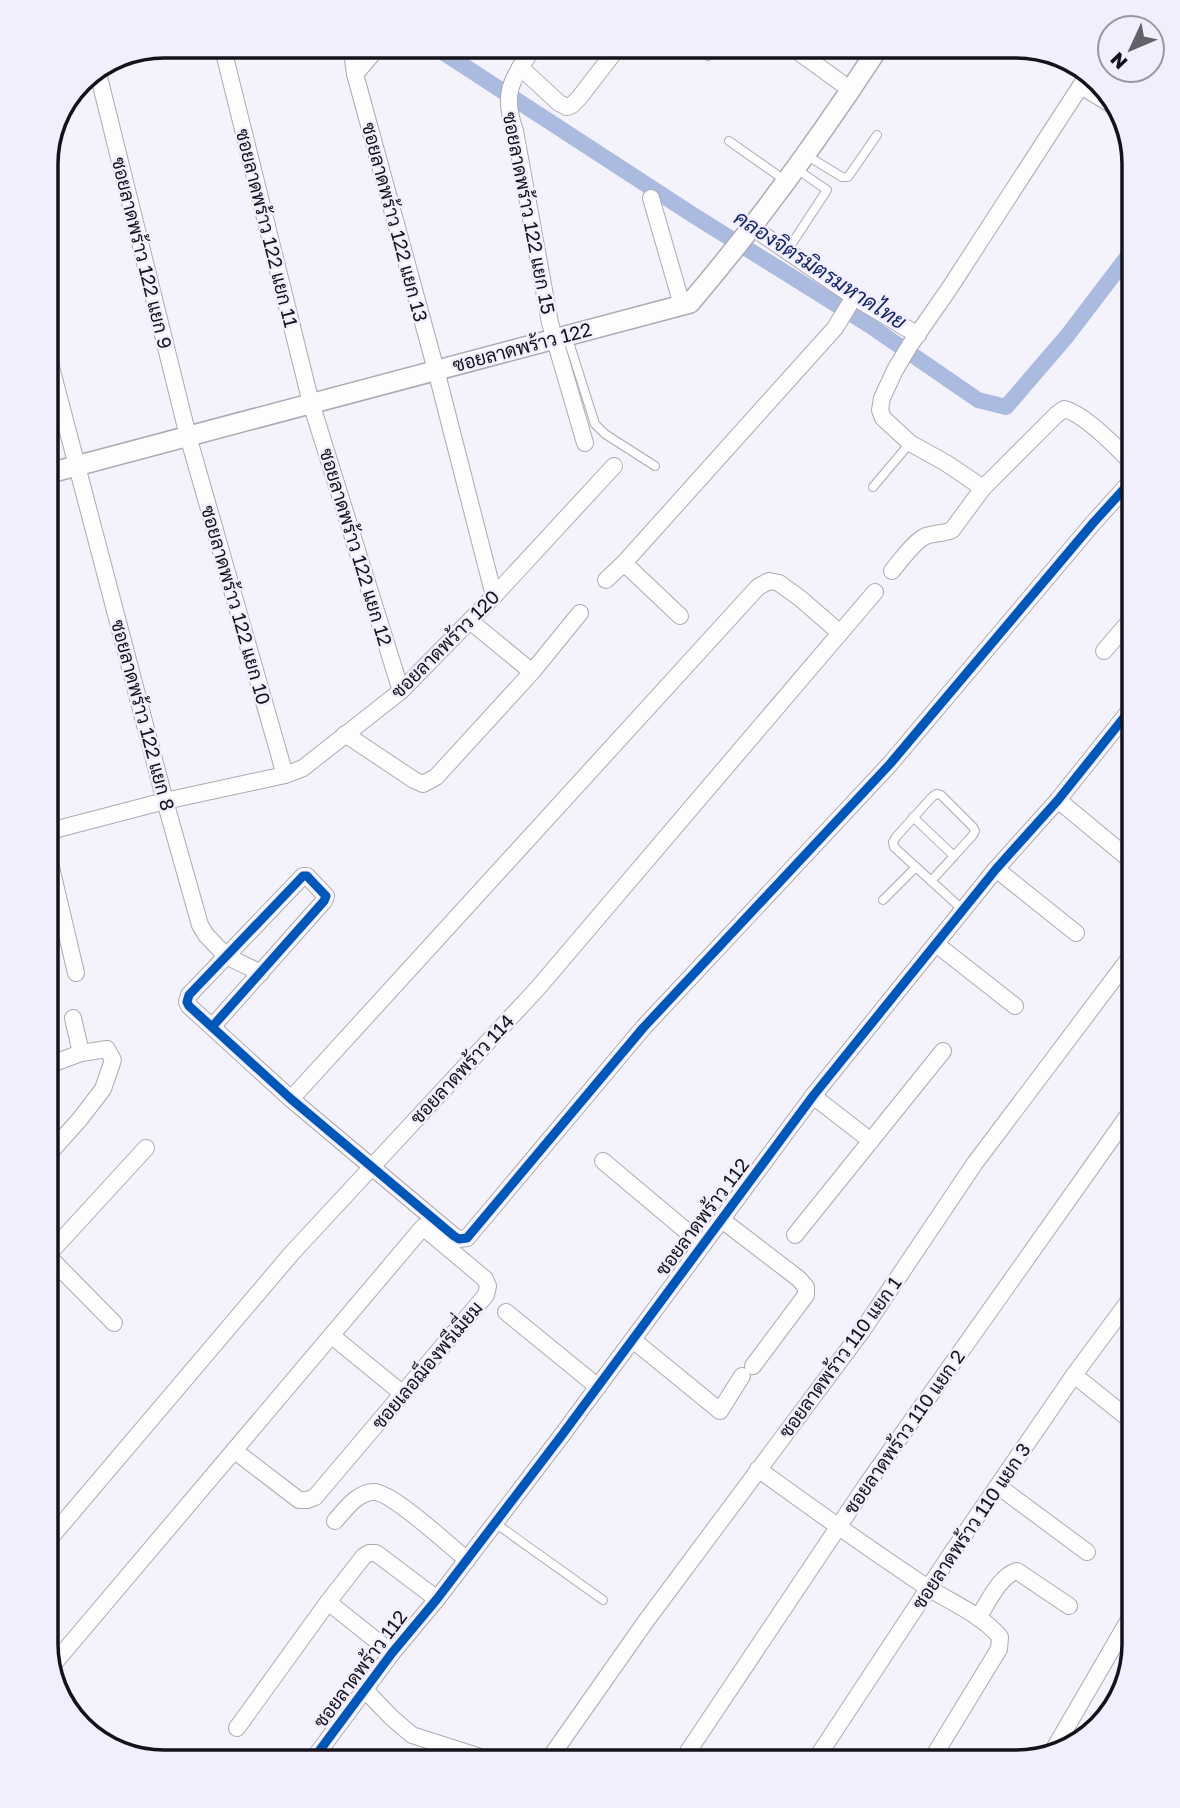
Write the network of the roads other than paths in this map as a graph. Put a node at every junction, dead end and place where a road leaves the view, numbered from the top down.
1 (225, 58) edge
2 (353, 58) edge
3 (369, 58) edge
4 (526, 58) edge
5 (610, 58) edge
6 (807, 58) edge
7 (872, 58) edge
8 (520, 67) junction
9 (355, 74) junction
10 (100, 80) edge
11 (1084, 82) edge
12 (851, 90) junction
13 (877, 135) dead end
14 (729, 141) dead end
15 (795, 168) junction
16 (651, 198) dead end
17 (741, 241) junction
18 (787, 251) junction
19 (851, 300) junction
20 (682, 305) junction
21 (561, 337) junction
22 (914, 340) junction
23 (436, 370) junction
24 (58, 394) edge
25 (311, 404) junction
26 (188, 436) junction
27 (585, 443) dead end
28 (910, 443) junction
29 (1122, 453) edge
30 (77, 466) junction
31 (614, 466) dead end
32 (655, 466) dead end
33 (58, 471) edge
34 (873, 487) dead end
35 (984, 488) junction
36 (1122, 492) edge
37 (624, 563) junction
38 (892, 571) dead end
39 (606, 580) dead end
40 (875, 592) dead end
41 (494, 596) junction
42 (580, 612) dead end
43 (680, 616) dead end
44 (470, 621) junction
45 (1122, 631) edge
46 (840, 633) junction
47 (1104, 651) dead end
48 (532, 671) junction
49 (401, 691) junction
50 (1122, 721) edge
51 (345, 734) junction
52 (285, 775) junction
53 (1058, 800) junction
54 (165, 801) junction
55 (913, 817) junction
56 (58, 829) edge
57 (1122, 853) edge
58 (954, 856) junction
59 (916, 867) junction
60 (996, 869) junction
61 (931, 881) junction
62 (58, 897) edge
63 (883, 900) dead end
64 (963, 910) junction
65 (1076, 933) dead end
66 (936, 944) junction
67 (226, 956) junction
68 (1122, 969) edge
69 (76, 973) dead end
70 (261, 973) junction
71 (1015, 1006) dead end
72 (73, 1018) dead end
73 (212, 1027) junction
74 (943, 1051) dead end
75 (82, 1053) junction
76 (58, 1062) edge
77 (813, 1096) junction
78 (291, 1099) junction
79 (1122, 1125) edge
80 (871, 1141) junction
81 (58, 1144) edge
82 (146, 1147) dead end
83 (603, 1161) dead end
84 (370, 1167) junction
85 (722, 1220) junction
86 (428, 1222) junction
87 (795, 1235) dead end
88 (58, 1243) edge
89 (703, 1245) junction
90 (58, 1268) edge
91 (506, 1312) dead end
92 (1122, 1314) edge
93 (114, 1323) dead end
94 (332, 1336) junction
95 (633, 1340) junction
96 (1074, 1375) junction
97 (598, 1387) junction
98 (403, 1394) junction
99 (1122, 1413) edge
100 (235, 1451) junction
101 (758, 1469) junction
102 (998, 1486) junction
103 (335, 1521) dead end
104 (495, 1522) junction
105 (838, 1528) junction
106 (58, 1529) edge
107 (1087, 1552) dead end
108 (467, 1560) junction
109 (928, 1587) junction
110 (437, 1599) junction
111 (603, 1600) dead end
112 (328, 1602) junction
113 (1069, 1606) dead end
114 (978, 1618) junction
115 (1122, 1633) edge
116 (392, 1653) junction
117 (59, 1658) edge
118 (365, 1690) junction
119 (237, 1728) dead end
120 (1058, 1741) edge
121 (320, 1750) edge
122 (459, 1750) edge
123 (555, 1750) edge
124 (689, 1750) edge
125 (822, 1750) edge
126 (937, 1750) edge

1 - 25 street, ซอยลาดพร้าว 122 แยก 11
2 - 9 street, ซอยลาดพร้าว 122 แยก 13
3 - 9 street
4 - 8 street, ซอยลาดพร้าว 122 แยก 15
5 - 8 street
6 - 12 street
7 - 12 street, ซอยลาดพร้าว 122
8 - 21 street, ซอยลาดพร้าว 122 แยก 15
9 - 23 street, ซอยลาดพร้าว 122 แยก 13
10 - 26 street, ซอยลาดพร้าว 122 แยก 9
11 - 22 street
12 - 15 street, ซอยลาดพร้าว 122
13 - 15 lane
14 - 15 lane
15 - 17 street, ซอยลาดพร้าว 122
15 - 18 lane
16 - 20 street
17 - 18 street
17 - 20 street, ซอยลาดพร้าว 122
18 - 19 street
19 - 22 street
19 - 37 street
20 - 21 street, ซอยลาดพร้าว 122
21 - 23 street, ซอยลาดพร้าว 122
21 - 27 street, ซอยลาดพร้าว 122 แยก 15
21 - 32 lane
22 - 28 street
23 - 25 street, ซอยลาดพร้าว 122
23 - 41 street, ซอยลาดพร้าว 122 แยก 13
24 - 30 street, ซอยลาดพร้าว 122 แยก 8
25 - 26 street, ซอยลาดพร้าว 122
25 - 49 street, ซอยลาดพร้าว 122 แยก 12
26 - 30 street, ซอยลาดพร้าว 122
26 - 52 street, ซอยลาดพร้าว 122 แยก 10
28 - 34 lane
28 - 35 street
29 - 35 street
30 - 33 street, ซอยลาดพร้าว 122
30 - 54 street, ซอยลาดพร้าว 122 แยก 8
31 - 41 street, ซอยลาดพร้าว 120
35 - 38 street
36 - 86 street
37 - 39 street
37 - 43 street
40 - 46 street, ซอยลาดพร้าว 114
41 - 44 street, ซอยลาดพร้าว 120
42 - 48 street
44 - 48 street
44 - 49 street, ซอยลาดพร้าว 120
45 - 47 street
46 - 78 street
46 - 84 street, ซอยลาดพร้าว 114
48 - 51 street
49 - 51 street, ซอยลาดพร้าว 120
50 - 53 street, ซอยลาดพร้าว 112
51 - 52 street, ซอยลาดพร้าว 120
52 - 54 street, ซอยลาดพร้าว 120
53 - 57 street
53 - 60 street, ซอยลาดพร้าว 112
54 - 56 street, ซอยลาดพร้าว 120
54 - 67 street, ซอยลาดพร้าว 122 แยก 8
55 - 58 lane
55 - 58 lane
55 - 59 lane
58 - 61 lane
59 - 61 lane
59 - 63 lane
60 - 64 street, ซอยลาดพร้าว 112
60 - 65 street
61 - 64 lane
62 - 69 street
64 - 66 street, ซอยลาดพร้าว 112
66 - 71 street
66 - 77 street, ซอยลาดพร้าว 112
67 - 70 street
67 - 70 street
67 - 73 street
68 - 101 street, ซอยลาดพร้าว 110 แยก 1
70 - 73 street
72 - 75 street
73 - 78 street
74 - 80 street
75 - 76 street
75 - 81 street
77 - 80 street
77 - 85 street, ซอยลาดพร้าว 112
78 - 84 street
79 - 105 street, ซอยลาดพร้าว 110 แยก 2
80 - 87 street
82 - 88 street
83 - 89 street
84 - 86 street
84 - 106 street, ซอยลาดพร้าว 114
85 - 89 street, ซอยลาดพร้าว 112
85 - 95 street
86 - 94 street
86 - 98 street, ซอยเลอฌ็องพรีเมี่ยม
89 - 95 street, ซอยลาดพร้าว 112
90 - 93 street
91 - 97 street
92 - 96 street, ซอยลาดพร้าว 110 แยก 3
94 - 98 street
94 - 100 street
95 - 97 street, ซอยลาดพร้าว 112
96 - 99 street
96 - 102 street, ซอยลาดพร้าว 110 แยก 3
97 - 104 street, ซอยลาดพร้าว 112
98 - 100 street, ซอยเลอฌ็องพรีเมี่ยม
100 - 117 street
101 - 105 street
101 - 123 street, ซอยลาดพร้าว 110 แยก 1
102 - 107 street
102 - 109 street, ซอยลาดพร้าว 110 แยก 3
103 - 108 street
104 - 108 street, ซอยลาดพร้าว 112
104 - 111 lane
105 - 109 street
105 - 124 street, ซอยลาดพร้าว 110 แยก 2
108 - 110 street, ซอยลาดพร้าว 112
109 - 114 street
109 - 125 street, ซอยลาดพร้าว 110 แยก 3
110 - 112 street
110 - 116 street, ซอยลาดพร้าว 112
112 - 116 street
112 - 119 street
113 - 114 street
114 - 126 street
115 - 120 street
116 - 118 street, ซอยลาดพร้าว 112
118 - 121 street, ซอยลาดพร้าว 112
118 - 122 street

